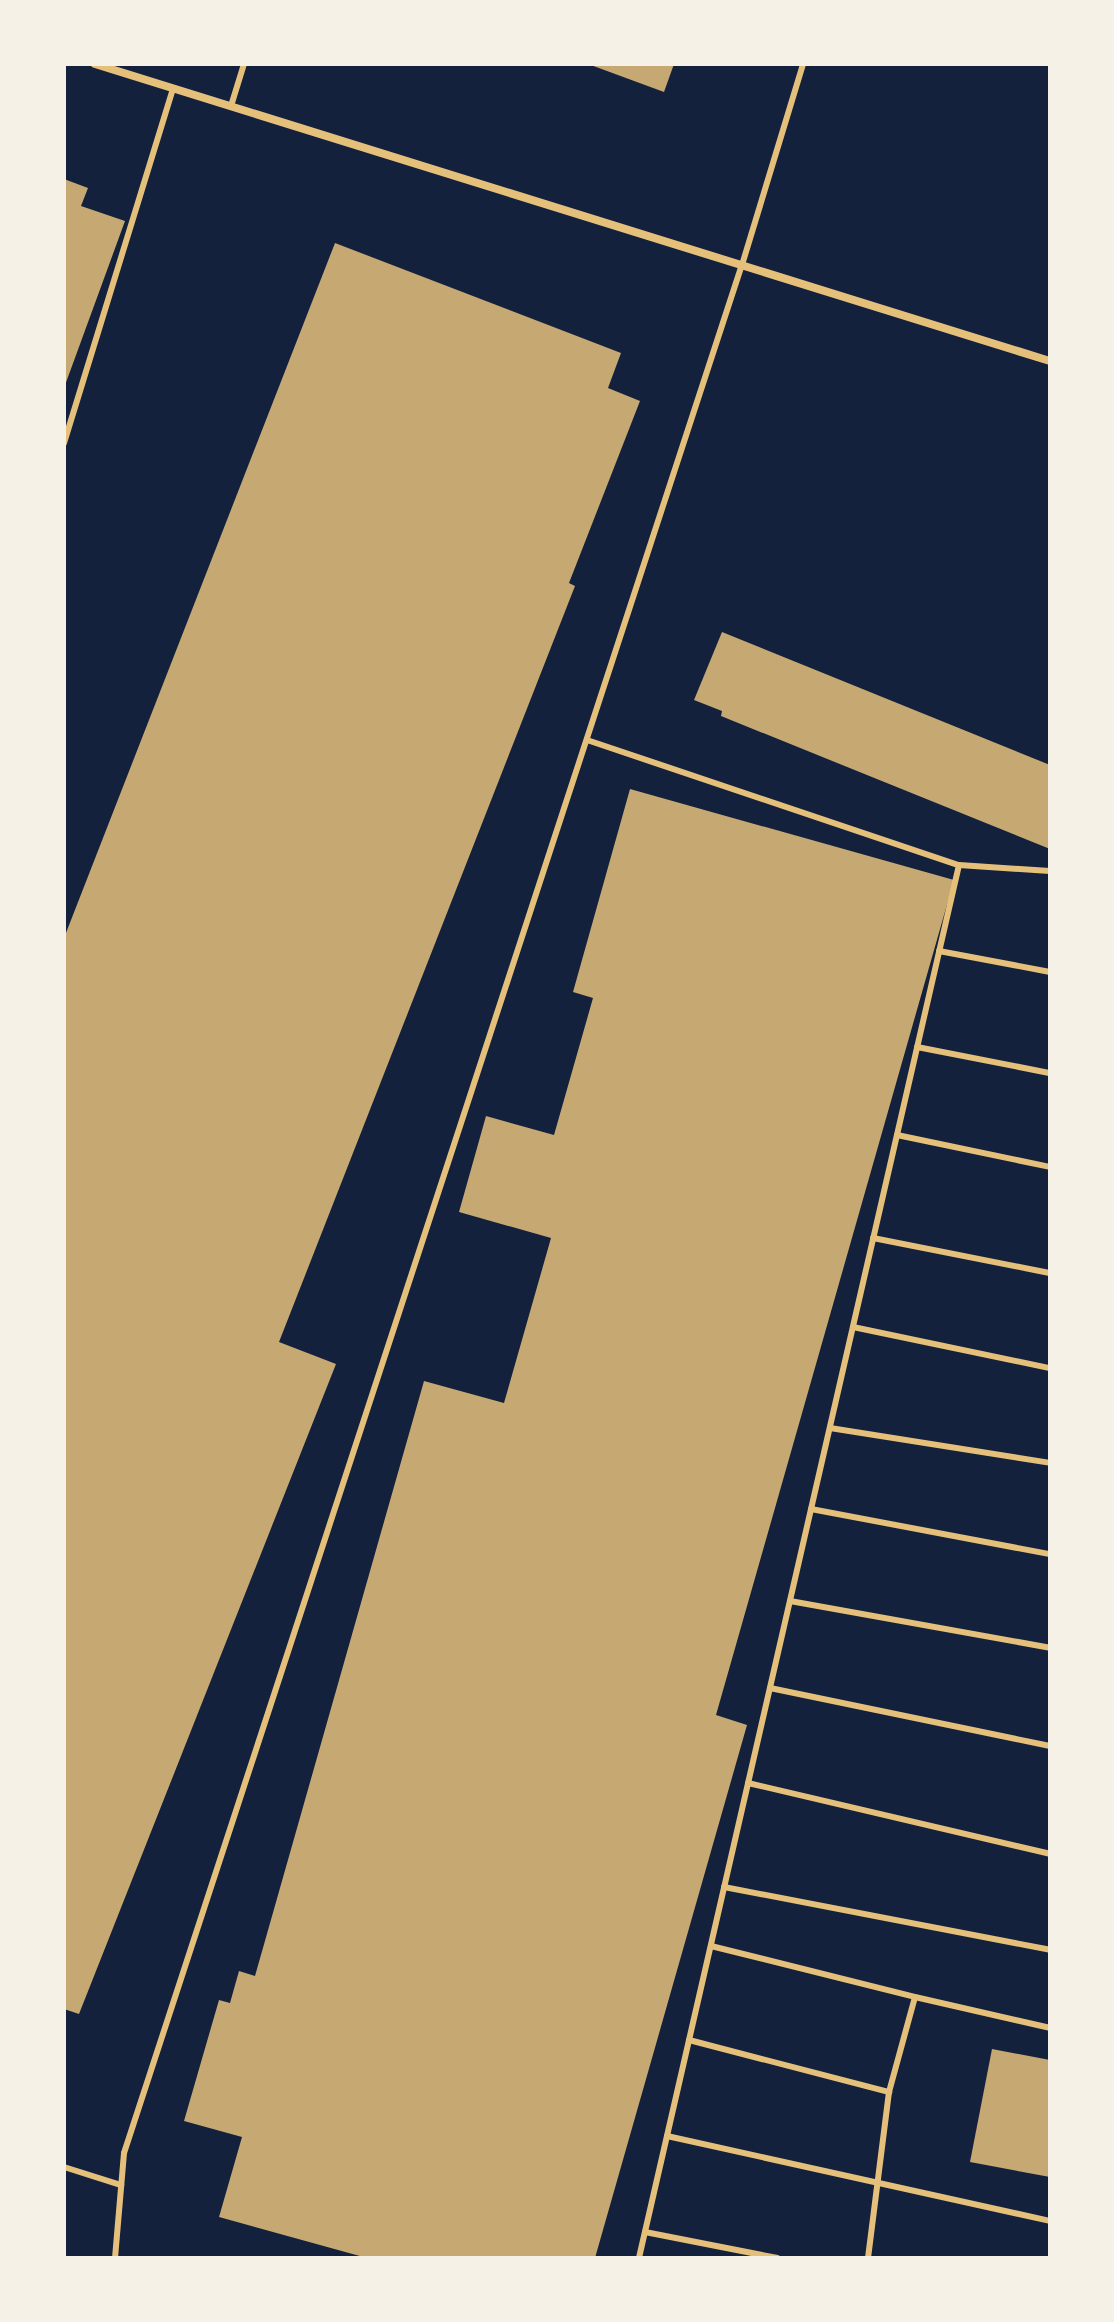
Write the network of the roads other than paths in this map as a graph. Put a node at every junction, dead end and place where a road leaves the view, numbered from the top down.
1 (95, 64) edge
2 (244, 64) edge
3 (803, 64) edge
4 (173, 88) junction
5 (231, 106) junction
6 (742, 265) junction
7 (1050, 361) edge
8 (64, 443) edge
9 (587, 740) junction
10 (959, 865) junction
11 (1050, 871) edge
12 (939, 951) junction
13 (1050, 972) edge
14 (917, 1047) junction
15 (1050, 1073) edge
16 (897, 1135) junction
17 (1050, 1167) edge
18 (873, 1238) junction
19 (1050, 1273) edge
20 (853, 1327) junction
21 (1050, 1368) edge
22 (830, 1428) junction
23 (1050, 1463) edge
24 (811, 1509) junction
25 (1050, 1554) edge
26 (790, 1601) junction
27 (1050, 1648) edge
28 (770, 1688) junction
29 (1050, 1746) edge
30 (748, 1783) junction
31 (1050, 1854) edge
32 (724, 1887) junction
33 (711, 1946) junction
34 (1050, 1950) edge
35 (915, 1997) junction
36 (1050, 2028) edge
37 (689, 2040) junction
38 (889, 2092) junction
39 (667, 2136) junction
40 (64, 2167) edge
41 (880, 2183) junction
42 (121, 2185) junction
43 (1050, 2221) edge
44 (645, 2232) junction
45 (737, 2254) edge
46 (115, 2258) edge
47 (639, 2258) edge
48 (777, 2258) edge
49 (868, 2258) edge

1 - 4 street
2 - 5 lane
3 - 6 lane
4 - 5 street
4 - 8 lane
5 - 6 street
6 - 7 street
6 - 9 lane
9 - 10 lane
9 - 42 lane
10 - 11 lane
10 - 12 lane
12 - 13 lane
12 - 14 lane
14 - 15 lane
14 - 16 lane
16 - 17 lane
16 - 18 lane
18 - 19 lane
18 - 20 lane
20 - 21 lane
20 - 22 lane
22 - 23 lane
22 - 24 lane
24 - 25 lane
24 - 26 lane
26 - 27 lane
26 - 28 lane
28 - 29 lane
28 - 30 lane
30 - 31 lane
30 - 32 lane
32 - 33 lane
32 - 34 lane
33 - 35 lane
33 - 37 lane
35 - 36 lane
35 - 38 lane
37 - 38 lane
37 - 39 lane
38 - 41 lane
39 - 41 lane
39 - 44 lane
40 - 42 lane
41 - 43 lane
41 - 49 lane
42 - 46 lane
44 - 45 lane
44 - 47 lane
45 - 48 lane

